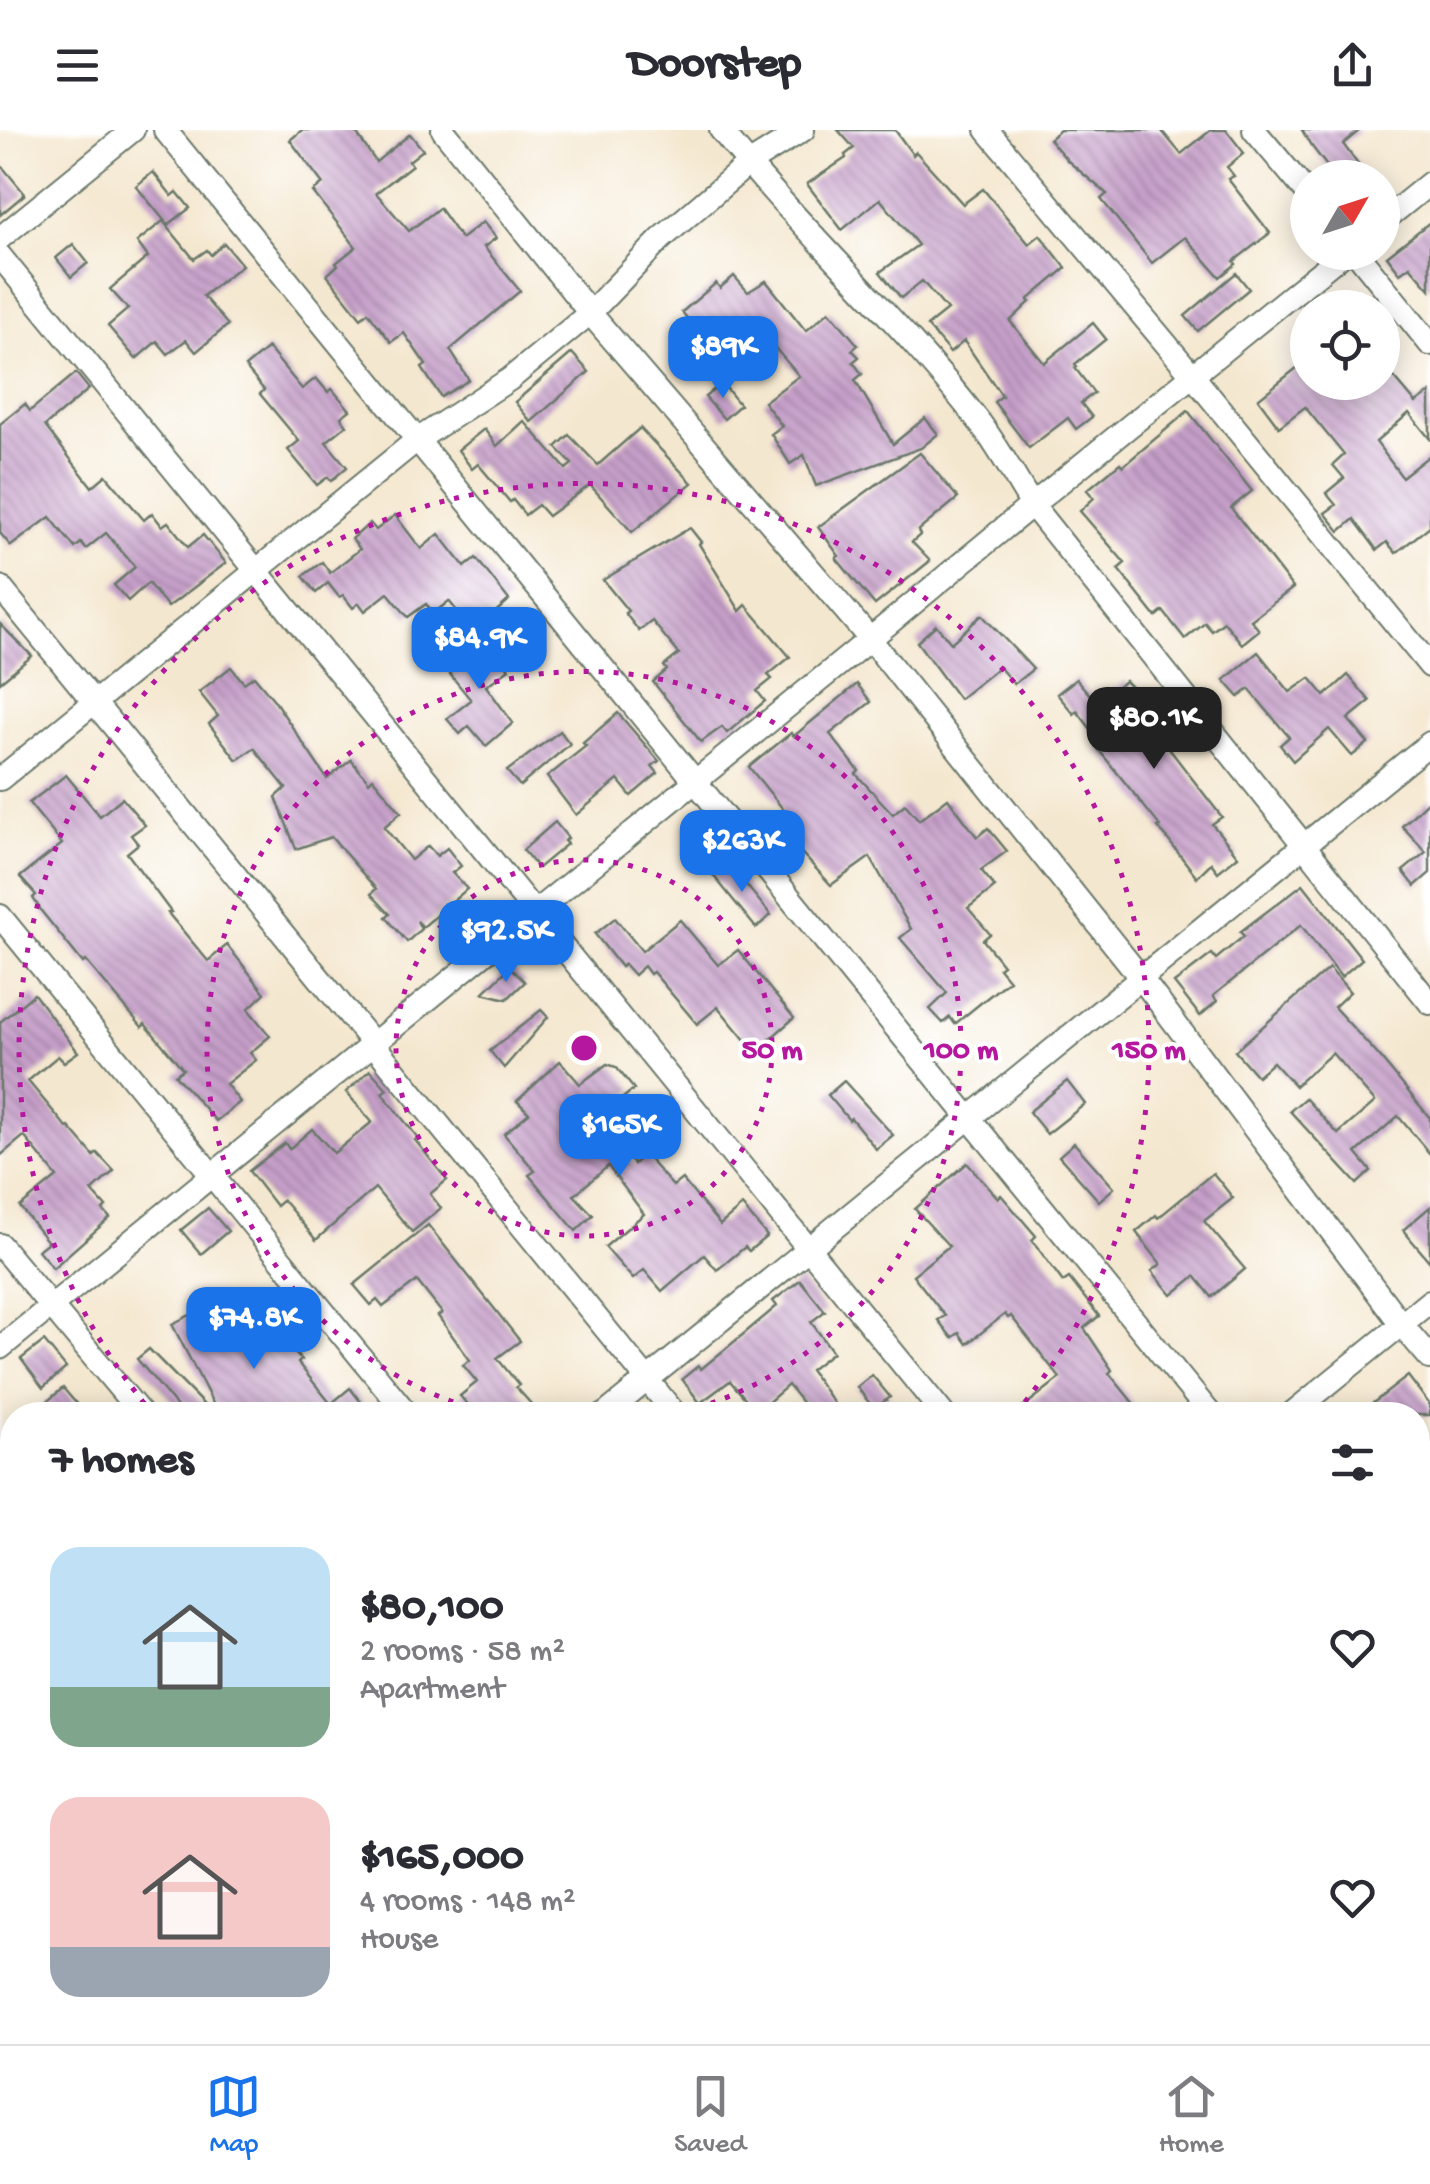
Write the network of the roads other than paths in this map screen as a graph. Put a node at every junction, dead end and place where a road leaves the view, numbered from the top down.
1 (133, 130) edge
2 (165, 130) edge
3 (443, 130) edge
4 (720, 130) edge
5 (803, 130) edge
6 (987, 130) edge
7 (1254, 130) edge
8 (748, 164) junction
9 (1290, 173) edge
10 (1430, 183) edge
11 (1400, 207) edge
12 (5, 227) edge
13 (0, 256) edge
14 (1323, 270) edge
15 (1370, 270) edge
16 (590, 313) junction
17 (1430, 344) edge
18 (1193, 376) junction
19 (418, 440) junction
20 (1032, 504) junction
21 (256, 570) junction
22 (0, 587) edge
23 (870, 640) junction
24 (1430, 666) edge
25 (95, 704) junction
26 (1430, 743) edge
27 (0, 779) edge
28 (696, 782) junction
29 (1303, 846) junction
30 (535, 913) junction
31 (0, 916) edge
32 (1141, 978) junction
33 (1430, 1004) edge
34 (373, 1044) junction
35 (969, 1118) junction
36 (211, 1176) junction
37 (0, 1245) edge
38 (808, 1249) junction
39 (1430, 1300) edge
40 (50, 1307) junction
41 (1401, 1324) junction
42 (0, 1348) edge
43 (1430, 1358) edge
44 (648, 1380) junction
45 (131, 1402) edge
46 (397, 1402) edge
47 (620, 1402) edge
48 (666, 1402) edge
49 (933, 1402) edge
50 (1200, 1402) edge
51 (1306, 1402) edge

1 - 12 street
2 - 19 street
3 - 16 street
4 - 8 street
5 - 8 street
6 - 18 street
7 - 9 street
8 - 16 street
8 - 20 street
10 - 11 street
13 - 21 street
14 - 18 street
15 - 17 street
16 - 19 street
16 - 23 street
18 - 20 street
18 - 24 street
19 - 21 street
19 - 28 street
20 - 23 street
20 - 29 street
21 - 25 street
21 - 30 street
22 - 25 street
23 - 28 street
23 - 32 street
25 - 27 street
25 - 34 street
26 - 29 street
28 - 30 street
28 - 35 street
29 - 32 street
29 - 33 street
30 - 34 street
30 - 38 street
31 - 36 street
32 - 35 street
32 - 41 street
34 - 36 street
34 - 44 street
35 - 38 street
35 - 50 street
36 - 40 street
36 - 46 street
37 - 40 street
38 - 44 street
38 - 49 street
39 - 41 street
40 - 42 street
40 - 45 street
41 - 43 street
41 - 51 street
44 - 47 street
44 - 48 street

